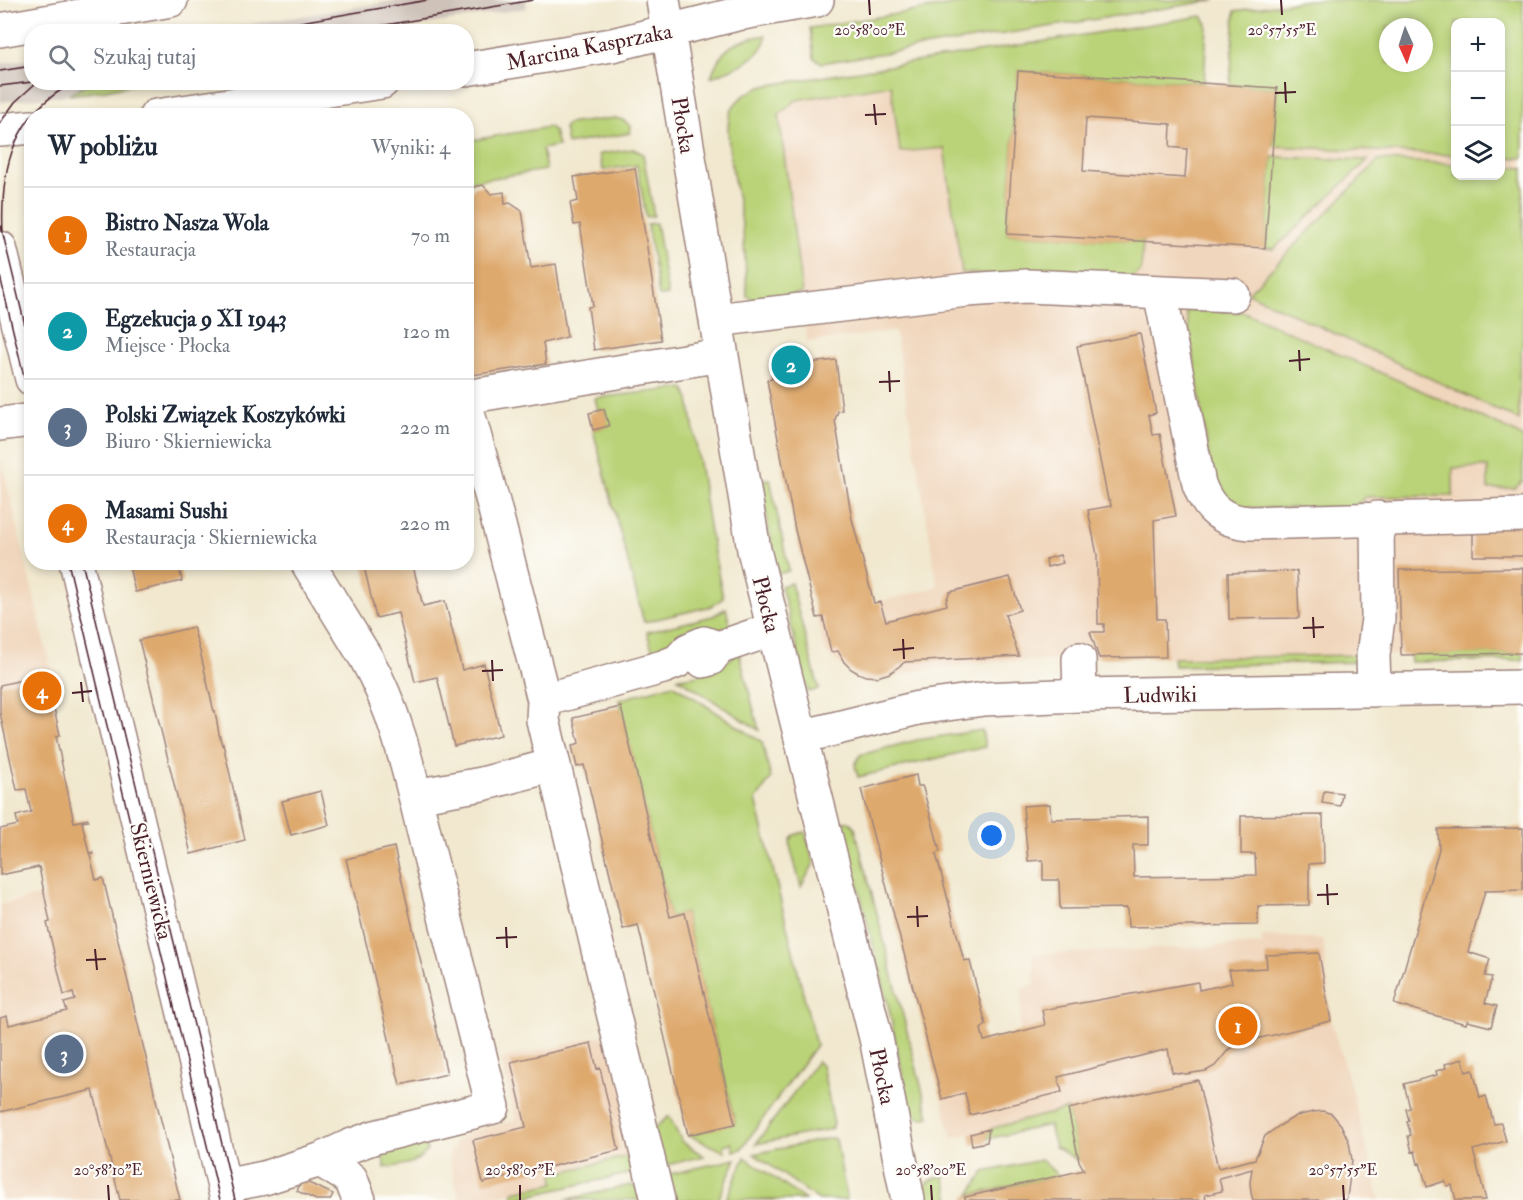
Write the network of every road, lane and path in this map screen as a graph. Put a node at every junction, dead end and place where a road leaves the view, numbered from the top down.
1 (171, 0) edge
2 (817, 0) edge
3 (665, 16) edge
4 (34, 24) edge
5 (24, 26) edge
6 (0, 30) edge
7 (474, 68) edge
8 (329, 90) edge
9 (209, 108) edge
10 (24, 128) edge
11 (0, 130) edge
12 (0, 248) edge
13 (1160, 292) junction
14 (1233, 295) dead end
15 (716, 320) junction
16 (24, 346) edge
17 (721, 355) junction
18 (474, 396) edge
19 (24, 421) edge
20 (0, 424) edge
21 (474, 435) edge
22 (1523, 515) edge
23 (1377, 518) junction
24 (78, 570) edge
25 (312, 570) edge
26 (773, 629) junction
27 (1079, 659) dead end
28 (1523, 687) edge
29 (1374, 690) junction
30 (1080, 695) junction
31 (544, 700) junction
32 (801, 737) junction
33 (554, 765) junction
34 (415, 796) junction
35 (320, 1160) junction
36 (226, 1193) edge
37 (359, 1200) edge
38 (658, 1200) edge
39 (909, 1200) edge

1 - 4 street
2 - 3 street, Marcina Kasprzaka
3 - 7 street, Marcina Kasprzaka
3 - 15 street, Płocka
5 - 6 street
8 - 9 street
10 - 11 street
12 - 16 street
13 - 14 street
13 - 15 street
13 - 23 street
15 - 17 street, Płocka
17 - 18 street
17 - 26 street, Płocka
19 - 20 street
21 - 31 street
22 - 23 street
23 - 29 street
24 - 36 street, Skierniewicka
25 - 34 street
26 - 31 street
26 - 32 street, Płocka
27 - 30 street
28 - 29 street, Ludwiki
29 - 30 street, Ludwiki
30 - 32 street, Ludwiki
31 - 33 street
32 - 39 street, Płocka
33 - 34 street
33 - 38 street
34 - 35 street
35 - 36 street
35 - 37 street

